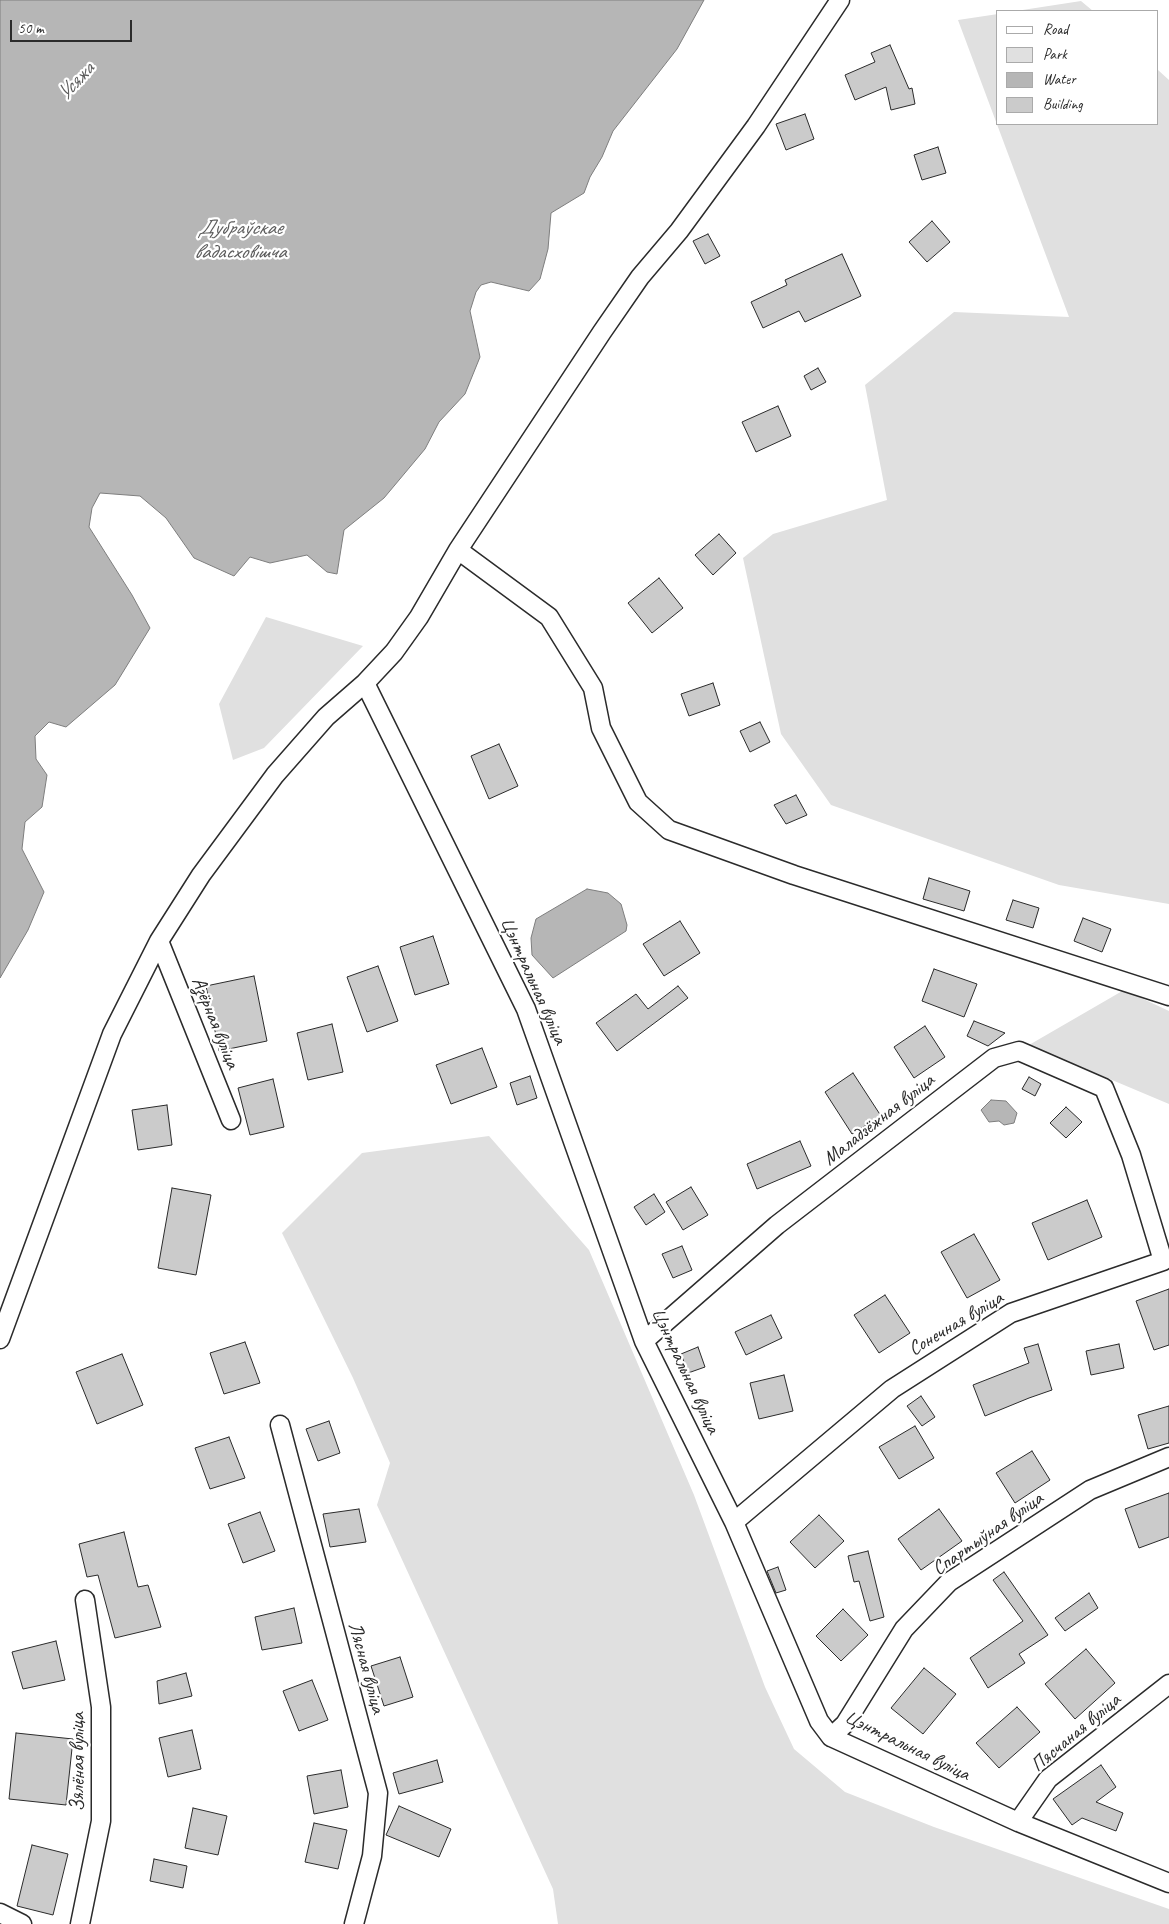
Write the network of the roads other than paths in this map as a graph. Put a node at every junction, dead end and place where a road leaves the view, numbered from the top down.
1 (840, 0) edge
2 (458, 550) junction
3 (365, 682) junction
4 (159, 941) junction
5 (1169, 996) edge
6 (231, 1120) dead end
7 (1132, 1155) joint
8 (0, 1339) edge
9 (644, 1341) junction
10 (280, 1425) dead end
11 (1169, 1457) edge
12 (734, 1522) junction
13 (85, 1600) dead end
14 (1169, 1684) edge
15 (831, 1737) junction
16 (1018, 1822) junction
17 (1169, 1882) edge
18 (0, 1913) edge
19 (22, 1924) edge
20 (80, 1924) edge
21 (354, 1924) edge

1 - 2 street
2 - 3 street
2 - 5 street
3 - 4 street
3 - 9 street, Цэнтральная вуліца
4 - 6 street, Азёрная вуліца
4 - 8 street
7 - 9 street, Маладзёжная вуліца
7 - 12 street, Сонечная вуліца
9 - 12 street, Цэнтральная вуліца
10 - 21 street, Лясная вуліца
11 - 15 street, Спартыўная вуліца
12 - 15 street, Цэнтральная вуліца
13 - 20 street, Зялёная вуліца
14 - 16 street, Пясчаная вуліца
15 - 16 street, Цэнтральная вуліца
16 - 17 street, Цэнтральная вуліца
18 - 19 street

